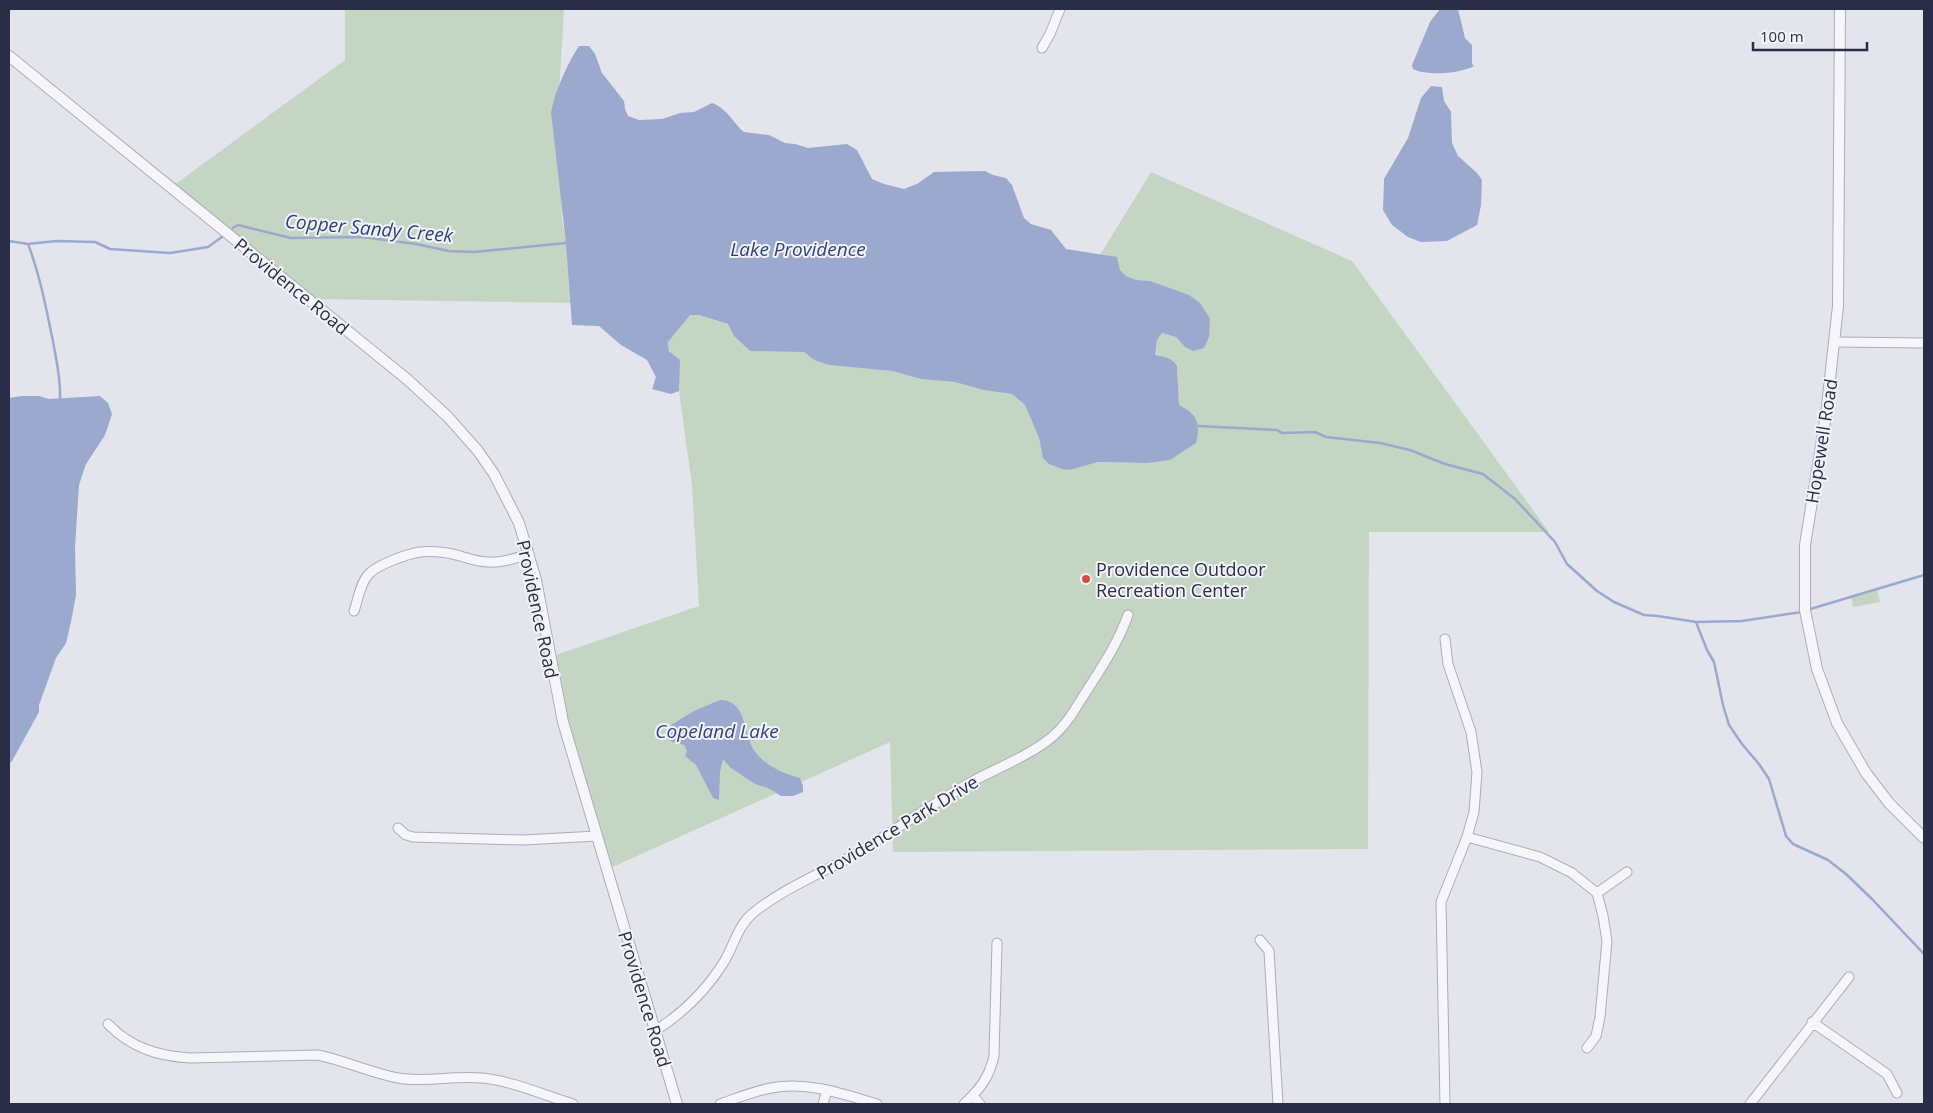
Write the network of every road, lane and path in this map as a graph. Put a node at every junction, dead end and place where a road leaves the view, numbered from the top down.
1 (1060, 9) edge
2 (1840, 9) edge
3 (1042, 48) dead end
4 (9, 56) edge
5 (1836, 342) junction
6 (1924, 343) edge
7 (529, 554) junction
8 (354, 611) dead end
9 (1128, 616) dead end
10 (1445, 639) dead end
11 (398, 828) dead end
12 (597, 836) junction
13 (1467, 836) junction
14 (1924, 838) edge
15 (1627, 872) dead end
16 (1597, 893) junction
17 (1260, 940) dead end
18 (997, 943) dead end
19 (1849, 977) dead end
20 (1812, 1022) junction
21 (108, 1024) dead end
22 (655, 1031) junction
23 (1587, 1048) dead end
24 (827, 1090) junction
25 (1897, 1093) dead end
26 (972, 1096) junction
27 (573, 1104) edge
28 (677, 1104) edge
29 (720, 1104) edge
30 (823, 1104) edge
31 (876, 1104) edge
32 (964, 1104) edge
33 (980, 1104) edge
34 (1278, 1104) edge
35 (1445, 1104) edge
36 (1750, 1104) edge

1 - 3 street
2 - 5 street, Hopewell Road
4 - 7 street, Providence Road
5 - 6 street
5 - 14 street, Hopewell Road
7 - 8 street
7 - 12 street, Providence Road
9 - 22 street, Providence Park Drive
10 - 13 street
11 - 12 street
12 - 22 street, Providence Road
13 - 16 street
13 - 35 street
15 - 16 street
16 - 23 street
17 - 34 street
18 - 26 street
19 - 20 street
20 - 25 street
20 - 36 street
21 - 27 street
22 - 28 street, Providence Road
24 - 29 street
24 - 30 street
24 - 31 street
26 - 32 street
26 - 33 street

